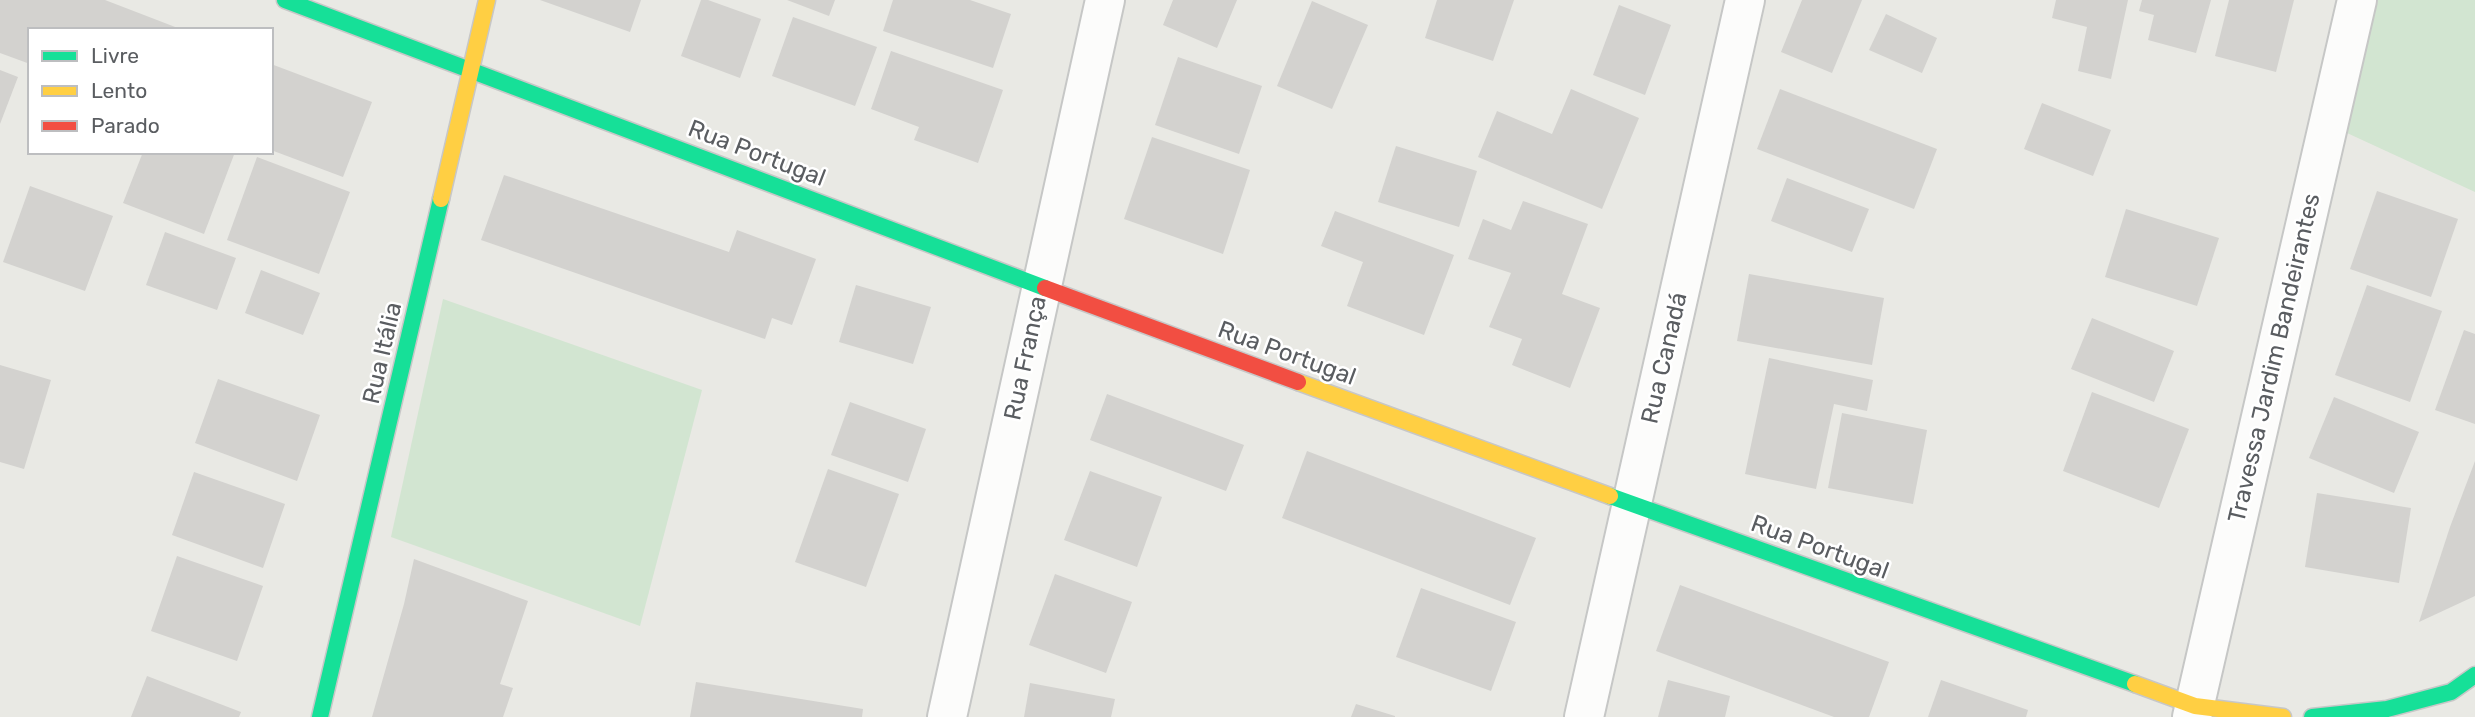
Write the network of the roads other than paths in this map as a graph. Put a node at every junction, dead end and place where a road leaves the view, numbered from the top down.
1 (285, 0) edge
2 (488, 0) edge
3 (1105, 0) edge
4 (1745, 0) edge
5 (2357, 0) edge
6 (472, 69) junction
7 (1041, 286) junction
8 (1632, 504) junction
9 (2475, 675) edge
10 (2193, 712) edge
11 (320, 717) edge
12 (947, 717) edge
13 (1584, 717) edge
14 (2283, 717) edge
15 (2312, 717) edge

1 - 6 street, Rua Portugal
2 - 6 street, Rua Itália
3 - 7 street, Rua França
4 - 8 street, Rua Canadá
5 - 10 street, Travessa Jardim Bandeirantes
6 - 7 street, Rua Portugal
6 - 11 street, Rua Itália
7 - 8 street, Rua Portugal
7 - 12 street, Rua França
8 - 10 street, Rua Portugal
8 - 13 street, Rua Canadá
9 - 15 street
10 - 14 street, Rua Portugal

